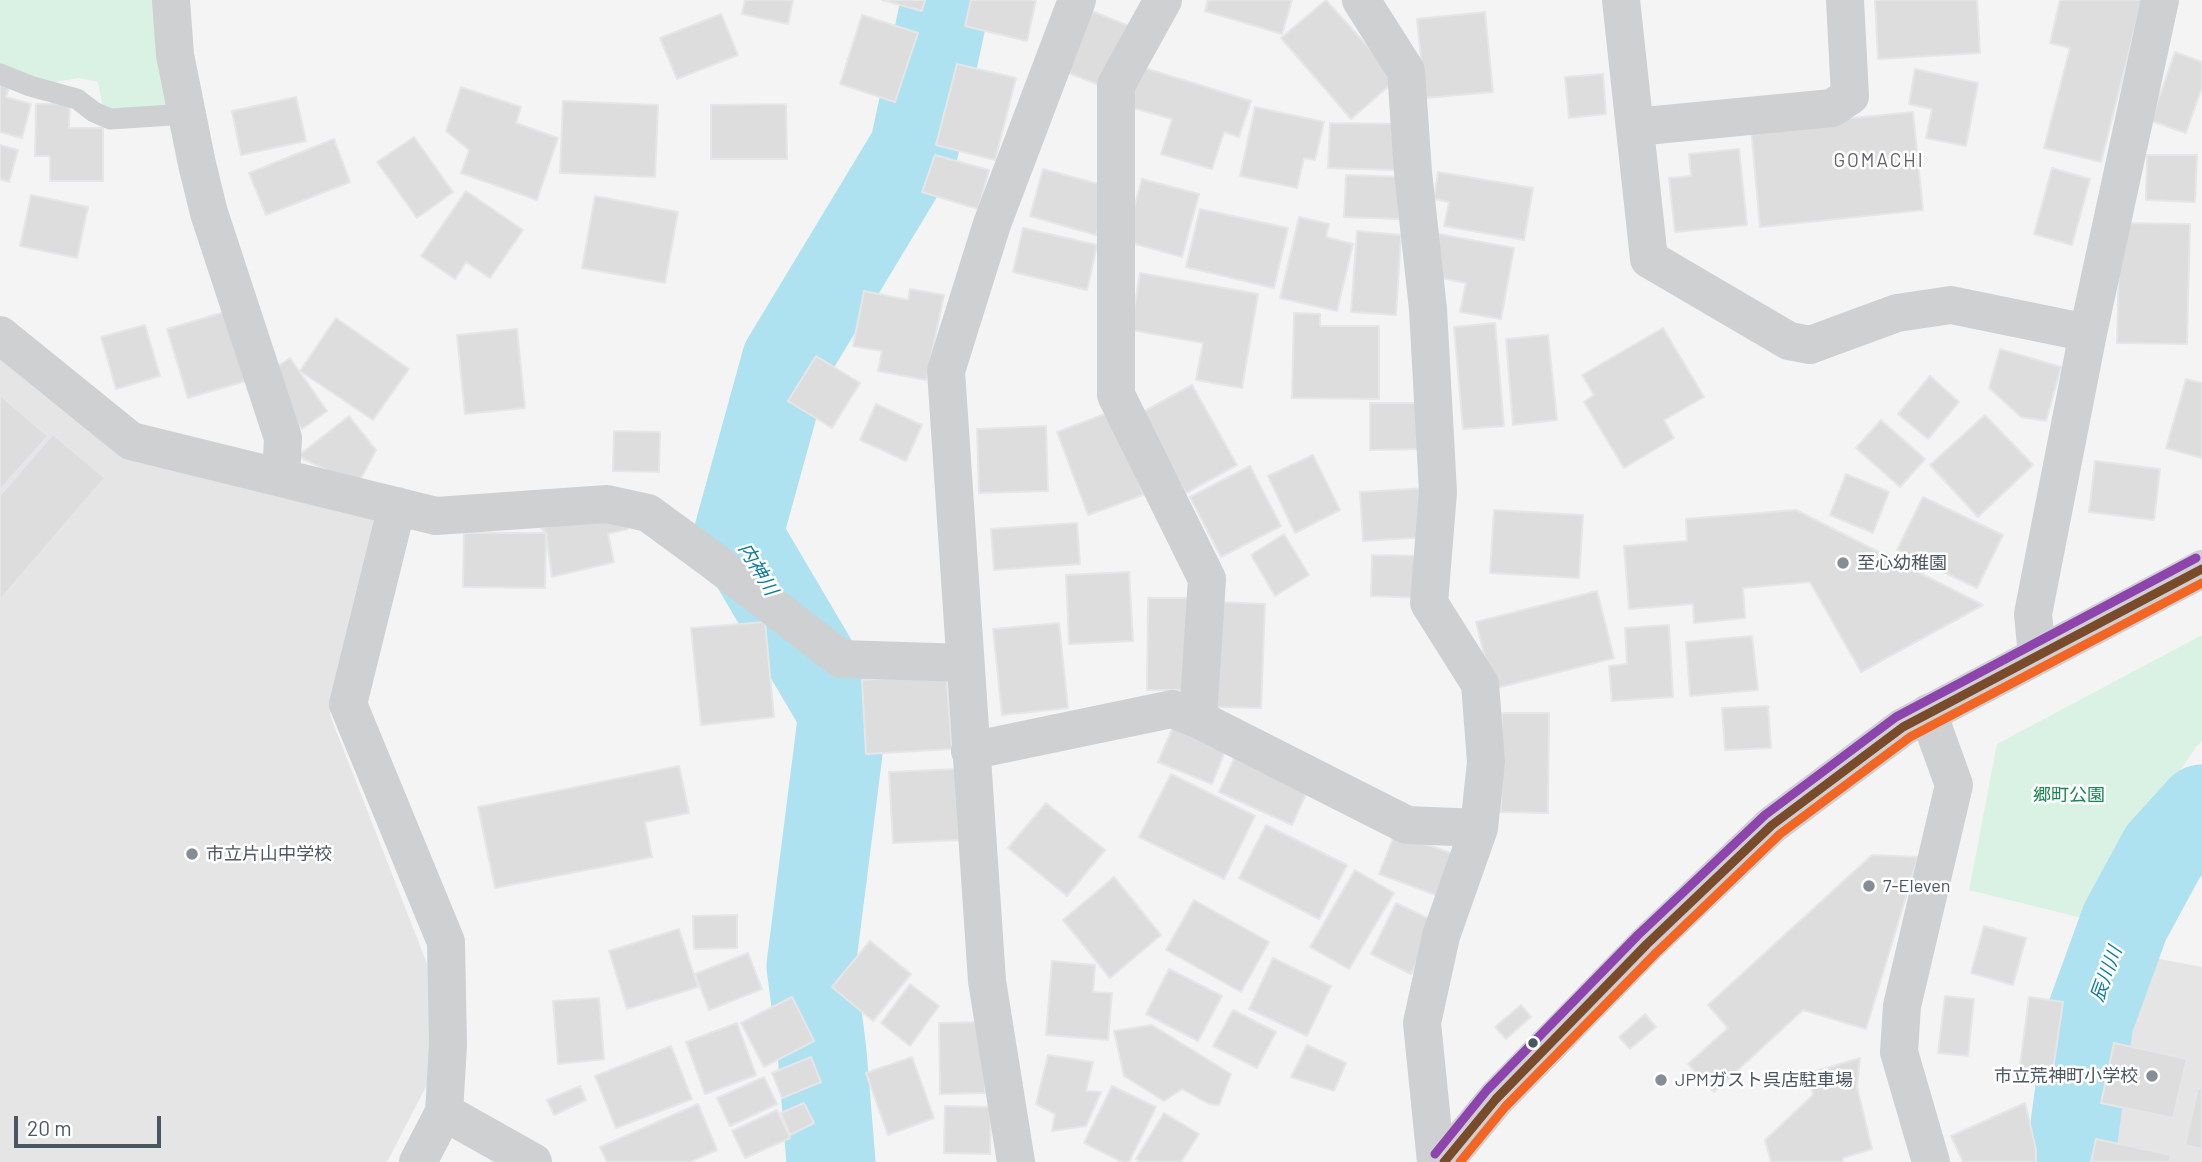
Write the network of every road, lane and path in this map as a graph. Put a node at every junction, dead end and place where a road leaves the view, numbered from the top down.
1 (171, 0) edge
2 (1077, 0) edge
3 (1163, 0) edge
4 (1361, 0) edge
5 (1621, 0) edge
6 (1845, 0) edge
7 (2160, 0) edge
8 (0, 74) edge
9 (187, 114) junction
10 (1635, 127) junction
11 (2088, 333) junction
12 (0, 335) edge
13 (281, 478) junction
14 (397, 506) junction
15 (2202, 569) edge
16 (2037, 655) junction
17 (965, 663) junction
18 (1928, 713) junction
19 (1198, 719) junction
20 (970, 751) junction
21 (1479, 828) junction
22 (444, 1112) junction
23 (418, 1162) edge
24 (533, 1162) edge
25 (1016, 1162) edge
26 (1436, 1162) edge
27 (1444, 1162) edge
28 (1931, 1162) edge

1 - 9 street
2 - 17 street
3 - 19 street
4 - 21 street
5 - 10 street
6 - 10 street
7 - 11 street
8 - 9 lane
9 - 13 street
10 - 11 street
11 - 16 street
12 - 13 street
13 - 14 street
14 - 17 street
14 - 22 street
15 - 16 street
16 - 18 street
17 - 20 street
18 - 27 street
18 - 28 street
19 - 20 street
19 - 21 street
20 - 25 street
21 - 26 street
22 - 23 street
22 - 24 street

